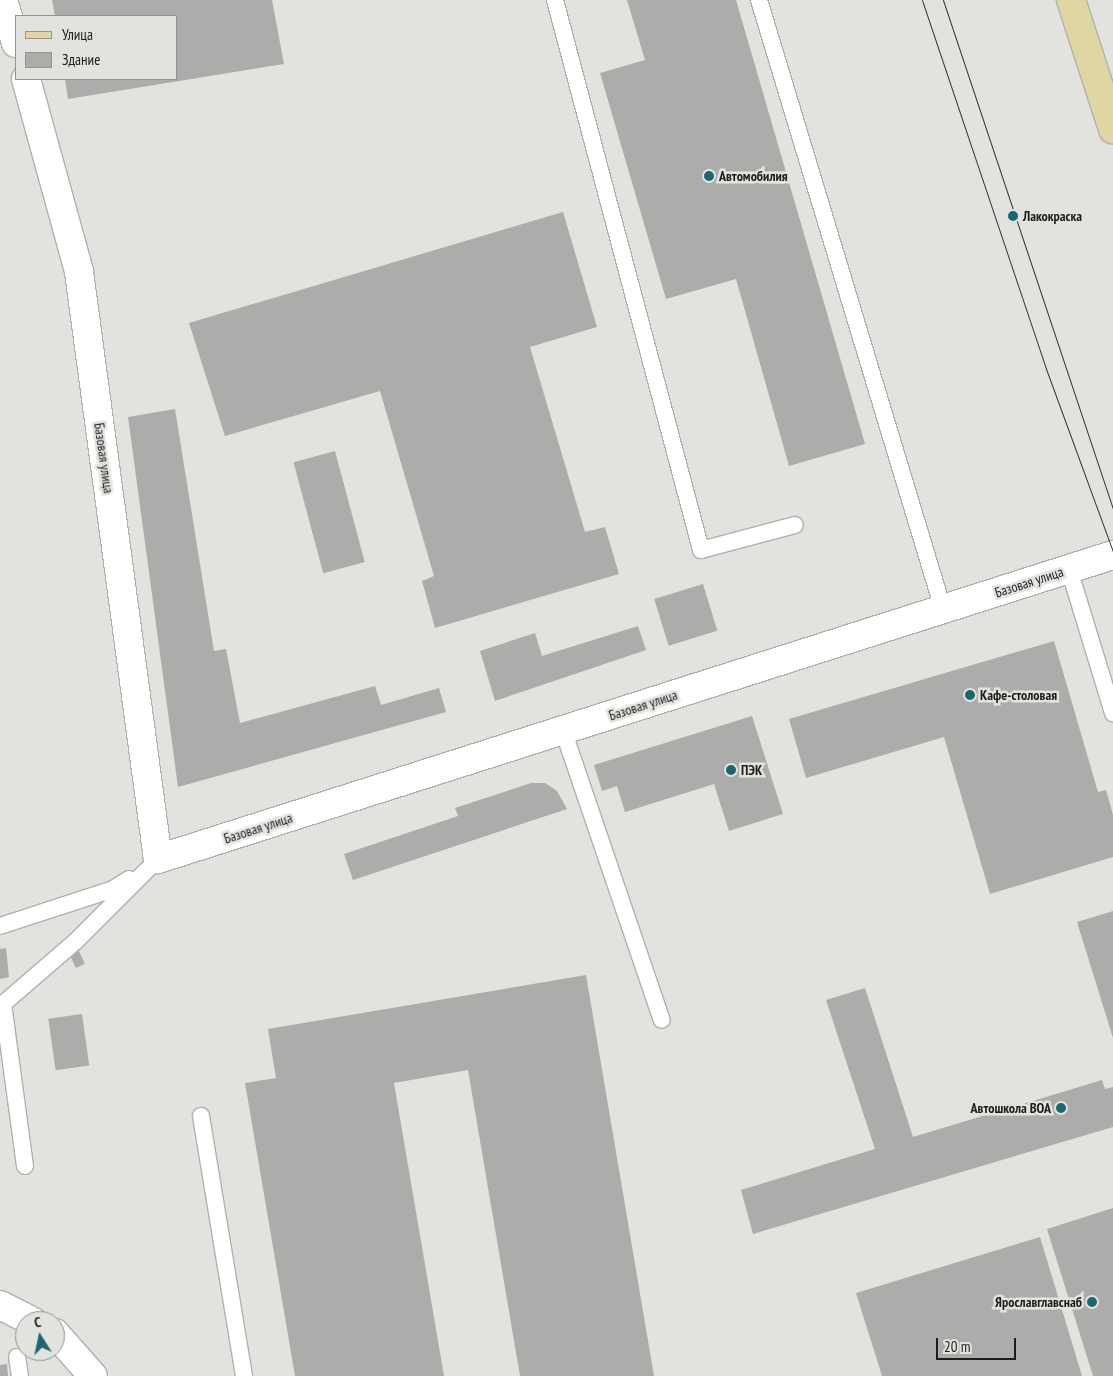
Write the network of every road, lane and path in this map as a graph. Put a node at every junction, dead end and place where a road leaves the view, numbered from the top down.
1 (3, 0) edge
2 (555, 0) edge
3 (759, 0) edge
4 (1071, 0) edge
5 (15, 40) edge
6 (26, 80) edge
7 (1113, 129) edge
8 (795, 525) dead end
9 (1113, 555) edge
10 (1069, 569) junction
11 (943, 609) junction
12 (1113, 713) edge
13 (563, 730) junction
14 (158, 859) junction
15 (0, 926) edge
16 (662, 1020) dead end
17 (201, 1116) dead end
18 (25, 1166) dead end
19 (0, 1305) edge
20 (15, 1312) edge
21 (65, 1345) edge
22 (18, 1361) edge
23 (20, 1376) edge
24 (93, 1376) edge
25 (244, 1376) edge

1 - 5 street
2 - 8 lane
3 - 11 lane
4 - 7 main road
6 - 14 street, Базовая улица
9 - 10 street, Базовая улица
10 - 11 street, Базовая улица
10 - 12 lane
11 - 13 street, Базовая улица
13 - 14 street, Базовая улица
13 - 16 lane
14 - 15 lane
14 - 18 lane
17 - 25 lane
19 - 20 street
21 - 24 street
22 - 23 lane

